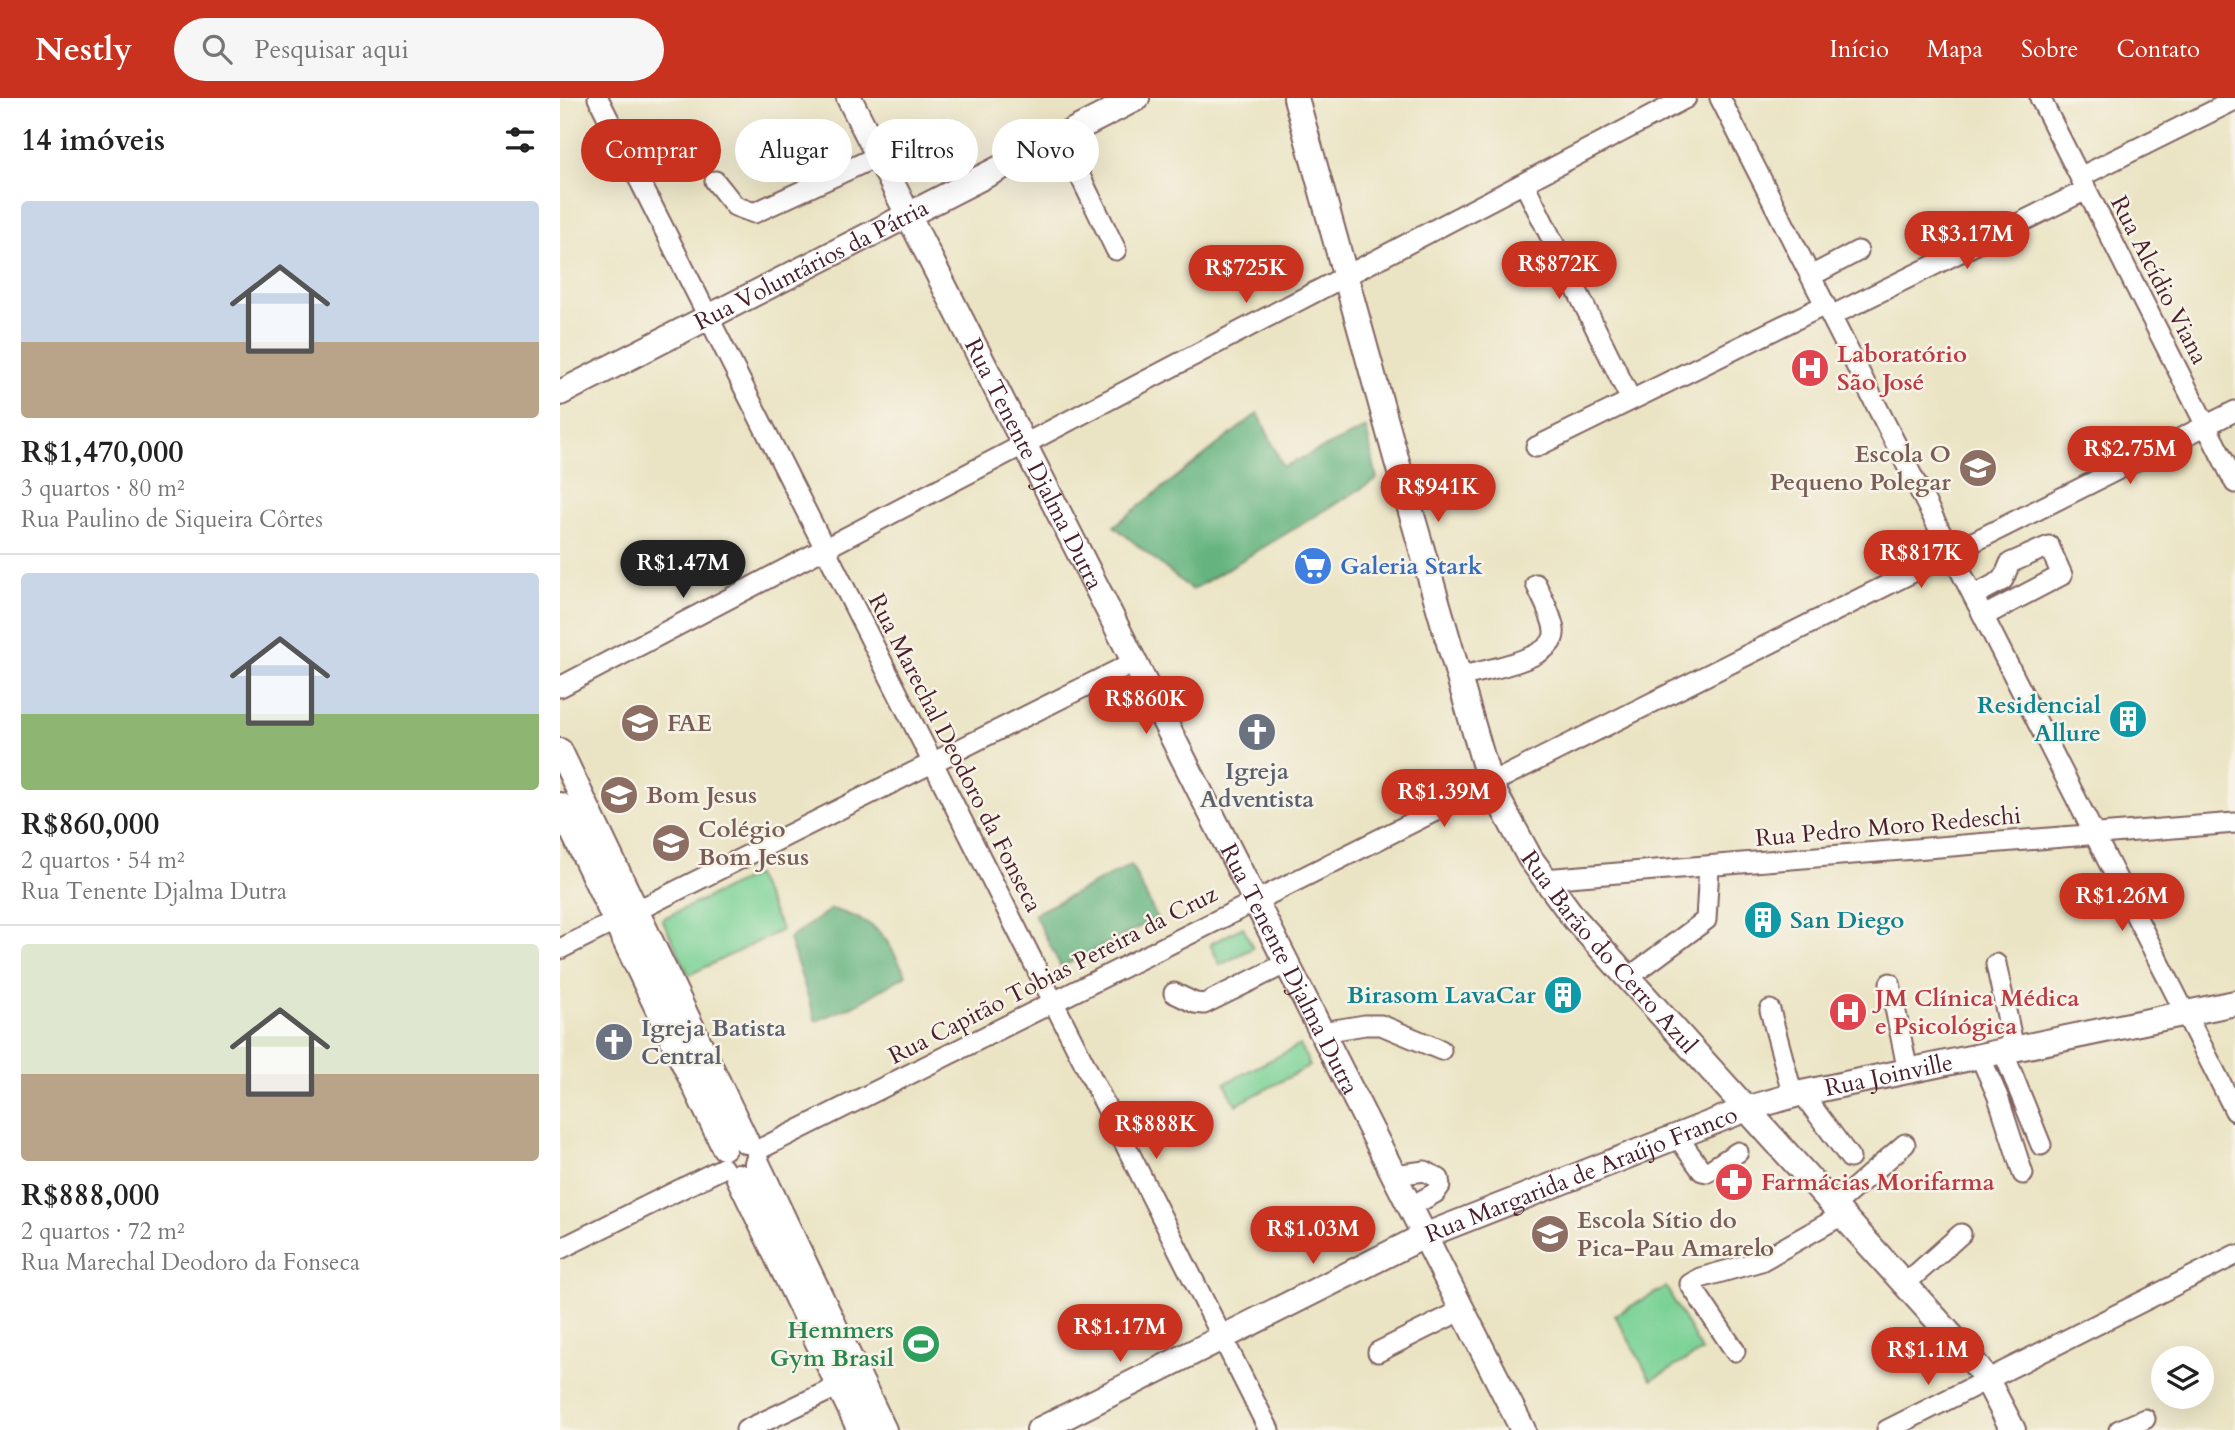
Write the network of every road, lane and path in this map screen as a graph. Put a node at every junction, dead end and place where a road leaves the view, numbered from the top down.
1 (598, 98) edge
2 (849, 98) edge
3 (1137, 98) edge
4 (1296, 98) edge
5 (1686, 98) edge
6 (1720, 98) edge
7 (2039, 98) edge
8 (2235, 100) edge
9 (1096, 119) edge
10 (866, 132) edge
11 (866, 162) edge
12 (992, 172) edge
13 (716, 182) edge
14 (891, 182) edge
15 (1083, 182) edge
16 (1524, 183) junction
17 (2083, 184) junction
18 (908, 215) junction
19 (1116, 250) dead end
20 (1858, 251) dead end
21 (1345, 276) junction
22 (1811, 276) junction
23 (1828, 310) junction
24 (708, 317) junction
25 (560, 393) edge
26 (1631, 400) junction
27 (2235, 411) edge
28 (2206, 425) junction
29 (1024, 444) junction
30 (1536, 447) dead end
31 (2235, 483) edge
32 (824, 548) junction
33 (1951, 553) junction
34 (1536, 584) dead end
35 (1973, 596) junction
36 (1984, 616) junction
37 (1134, 662) junction
38 (1458, 677) junction
39 (560, 687) edge
40 (560, 751) edge
41 (933, 762) junction
42 (1490, 784) junction
43 (560, 805) edge
44 (2235, 823) edge
45 (2094, 834) junction
46 (1709, 866) junction
47 (1544, 879) junction
48 (1255, 901) junction
49 (626, 916) junction
50 (560, 949) edge
51 (1287, 963) junction
52 (1996, 964) dead end
53 (1628, 978) junction
54 (1890, 983) dead end
55 (1174, 993) dead end
56 (1054, 1002) junction
57 (2235, 1003) edge
58 (1770, 1010) dead end
59 (2186, 1013) junction
60 (1322, 1032) junction
61 (1441, 1050) dead end
62 (1999, 1052) junction
63 (1908, 1072) junction
64 (1797, 1095) junction
65 (1749, 1108) junction
66 (2235, 1111) edge
67 (1678, 1136) junction
68 (1905, 1144) dead end
69 (2041, 1145) dead end
70 (1738, 1152) dead end
71 (741, 1157) junction
72 (1850, 1158) dead end
73 (2024, 1174) dead end
74 (1394, 1175) junction
75 (1410, 1207) junction
76 (1840, 1209) junction
77 (1961, 1234) dead end
78 (1424, 1236) junction
79 (560, 1250) edge
80 (2235, 1255) edge
81 (1906, 1283) junction
82 (1462, 1310) junction
83 (1222, 1338) junction
84 (1735, 1351) dead end
85 (1378, 1352) dead end
86 (1987, 1380) junction
87 (839, 1386) junction
88 (2145, 1419) dead end
89 (746, 1430) edge
90 (860, 1430) edge
91 (884, 1430) edge
92 (1039, 1430) edge
93 (1269, 1430) edge
94 (1523, 1430) edge
95 (1887, 1430) edge
96 (2013, 1430) edge
97 (2119, 1430) edge

1 - 24 street, Rua Marechal Deodoro da Fonseca
2 - 10 main road, Rua Tenente Djalma Dutra
3 - 9 main road, Rua Voluntários da Pátria
4 - 21 main road, Rua Barão do Cerro Azul
5 - 16 street
6 - 22 street
7 - 17 street, Rua Alcídio Viana
8 - 17 street
11 - 13 street
12 - 18 main road, Rua Voluntários da Pátria
14 - 18 main road, Rua Tenente Djalma Dutra
15 - 19 street
16 - 21 street
16 - 26 street
17 - 23 street
17 - 28 street, Rua Alcídio Viana
18 - 24 main road, Rua Voluntários da Pátria
18 - 29 main road, Rua Tenente Djalma Dutra
20 - 22 street
21 - 29 street
21 - 38 main road, Rua Barão do Cerro Azul
22 - 23 street
23 - 26 street
23 - 33 street
24 - 25 main road, Rua Voluntários da Pátria
24 - 32 street, Rua Marechal Deodoro da Fonseca
26 - 30 street
27 - 28 street, Rua Capitão Tobias Pereira da Cruz
28 - 31 street, Rua Alcídio Viana
28 - 33 street, Rua Capitão Tobias Pereira da Cruz
29 - 32 street
29 - 37 main road, Rua Tenente Djalma Dutra
32 - 39 street
32 - 41 street, Rua Marechal Deodoro da Fonseca
33 - 35 street
33 - 42 street, Rua Capitão Tobias Pereira da Cruz
34 - 38 street
35 - 36 street
35 - 36 street
36 - 45 street
37 - 41 street
37 - 48 main road, Rua Tenente Djalma Dutra
38 - 42 main road, Rua Barão do Cerro Azul
40 - 49 main road
41 - 49 street
41 - 56 street, Rua Marechal Deodoro da Fonseca
42 - 47 main road, Rua Barão do Cerro Azul
42 - 48 street, Rua Capitão Tobias Pereira da Cruz
43 - 49 main road
44 - 45 street, Rua Pedro Moro Redeschi
45 - 46 street, Rua Pedro Moro Redeschi
45 - 59 street
46 - 47 street, Rua Pedro Moro Redeschi
46 - 53 street
47 - 53 main road, Rua Barão do Cerro Azul
48 - 51 main road, Rua Tenente Djalma Dutra
48 - 56 street, Rua Capitão Tobias Pereira da Cruz
49 - 50 street
49 - 71 main road
51 - 55 street
51 - 60 main road, Rua Tenente Djalma Dutra
52 - 62 street
53 - 65 main road, Rua Barão do Cerro Azul
54 - 63 street
56 - 71 street, Rua Capitão Tobias Pereira da Cruz
56 - 83 street, Rua Marechal Deodoro da Fonseca
57 - 59 main road, Rua Joinville
58 - 64 street
59 - 62 main road, Rua Joinville
59 - 66 street
60 - 61 street
60 - 74 main road, Rua Tenente Djalma Dutra
62 - 63 main road, Rua Joinville
62 - 69 street
62 - 73 street
63 - 64 main road, Rua Joinville
64 - 65 main road, Rua Joinville
64 - 72 street
65 - 67 main road, Rua Margarida de Araújo Franco
65 - 76 main road, Rua Barão do Cerro Azul
67 - 70 street
67 - 78 main road, Rua Margarida de Araújo Franco
68 - 76 street
71 - 79 street, Rua Capitão Tobias Pereira da Cruz
71 - 87 main road
71 - 91 main road
74 - 75 main road, Rua Tenente Djalma Dutra
74 - 75 street
75 - 78 main road, Rua Tenente Djalma Dutra
76 - 81 main road, Rua Barão do Cerro Azul
76 - 84 street
77 - 81 street
78 - 82 main road, Rua Tenente Djalma Dutra
78 - 83 main road, Rua Margarida de Araújo Franco
80 - 86 street
81 - 86 main road, Rua Barão do Cerro Azul
82 - 85 street
82 - 94 main road, Rua Tenente Djalma Dutra
83 - 92 main road, Rua Margarida de Araújo Franco
83 - 93 street, Rua Marechal Deodoro da Fonseca
86 - 95 street
86 - 96 main road, Rua Barão do Cerro Azul
87 - 89 street
87 - 90 main road
88 - 97 street

